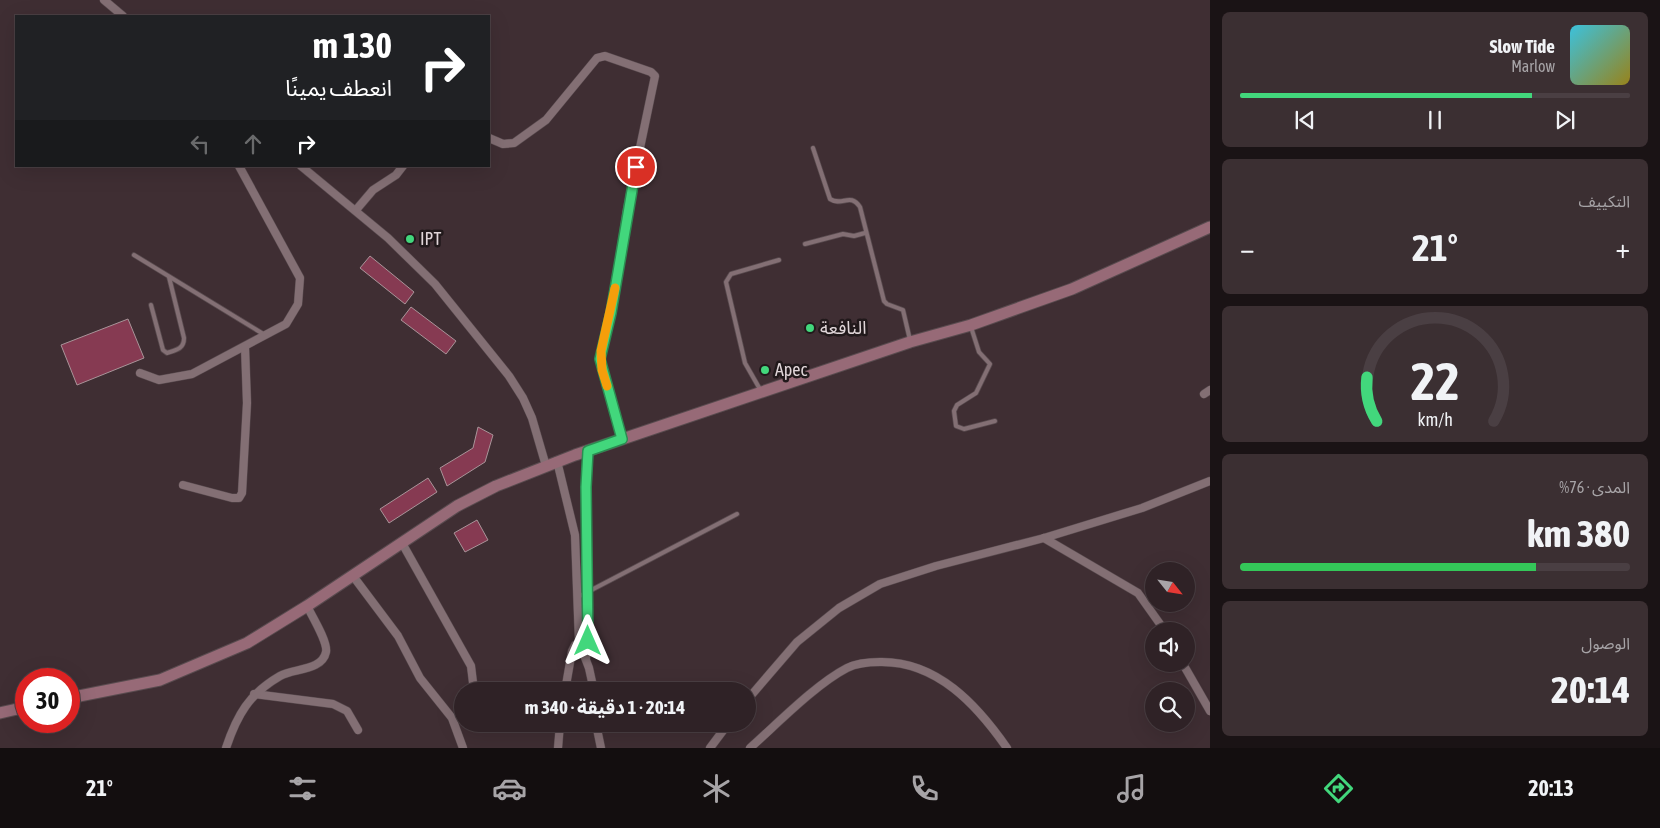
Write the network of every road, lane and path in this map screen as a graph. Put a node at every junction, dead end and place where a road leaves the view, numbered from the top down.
1 (104, 0) edge
2 (122, 15) edge
3 (490, 138) edge
4 (813, 148) dead end
5 (240, 167) edge
6 (303, 167) edge
7 (402, 167) edge
8 (356, 210) junction
9 (1210, 227) edge
10 (865, 233) junction
11 (805, 244) dead end
12 (134, 255) dead end
13 (779, 260) dead end
14 (169, 277) junction
15 (150, 305) dead end
16 (971, 325) junction
17 (267, 336) junction
18 (910, 342) junction
19 (246, 347) junction
20 (140, 373) dead end
21 (762, 394) junction
22 (995, 421) dead end
23 (622, 439) junction
24 (588, 451) junction
25 (552, 464) junction
26 (1210, 482) edge
27 (183, 484) dead end
28 (737, 514) dead end
29 (1044, 538) junction
30 (402, 543) junction
31 (588, 565) junction
32 (577, 566) junction
33 (353, 576) junction
34 (588, 594) junction
35 (578, 597) junction
36 (308, 606) junction
37 (1159, 622) edge
38 (588, 641) junction
39 (579, 642) junction
40 (586, 660) junction
41 (1188, 672) edge
42 (473, 682) edge
43 (566, 682) edge
44 (592, 682) edge
45 (756, 690) edge
46 (254, 694) junction
47 (80, 696) edge
48 (15, 710) edge
49 (1210, 711) edge
50 (0, 713) edge
51 (358, 730) dead end
52 (559, 732) edge
53 (598, 732) edge
54 (722, 732) edge
55 (226, 748) edge
56 (463, 748) edge
57 (558, 748) edge
58 (601, 748) edge
59 (710, 748) edge
60 (750, 748) edge
61 (1007, 748) edge

1 - 2 street
3 - 23 street
4 - 10 lane
5 - 17 street
6 - 8 street
7 - 8 street
8 - 25 street
9 - 16 main road
10 - 11 lane
10 - 18 lane
12 - 14 lane
13 - 21 lane
14 - 15 lane
14 - 17 lane
16 - 18 main road
16 - 22 lane
17 - 19 street
18 - 21 main road
19 - 20 street
19 - 27 street
21 - 23 main road
23 - 24 main road
24 - 25 main road
24 - 31 street
25 - 30 main road
25 - 32 street
26 - 29 street
28 - 34 lane
29 - 37 street
29 - 45 street
30 - 33 main road
30 - 42 street
31 - 32 street
31 - 34 street
32 - 35 street
33 - 36 main road
33 - 56 street
34 - 35 lane
34 - 38 street
35 - 39 street
36 - 46 street
36 - 47 main road
38 - 39 street
38 - 40 street
39 - 40 street
39 - 43 street
40 - 44 street
41 - 49 street
46 - 51 street
46 - 55 street
48 - 50 main road
52 - 57 street
53 - 58 street
54 - 59 street
60 - 61 street

